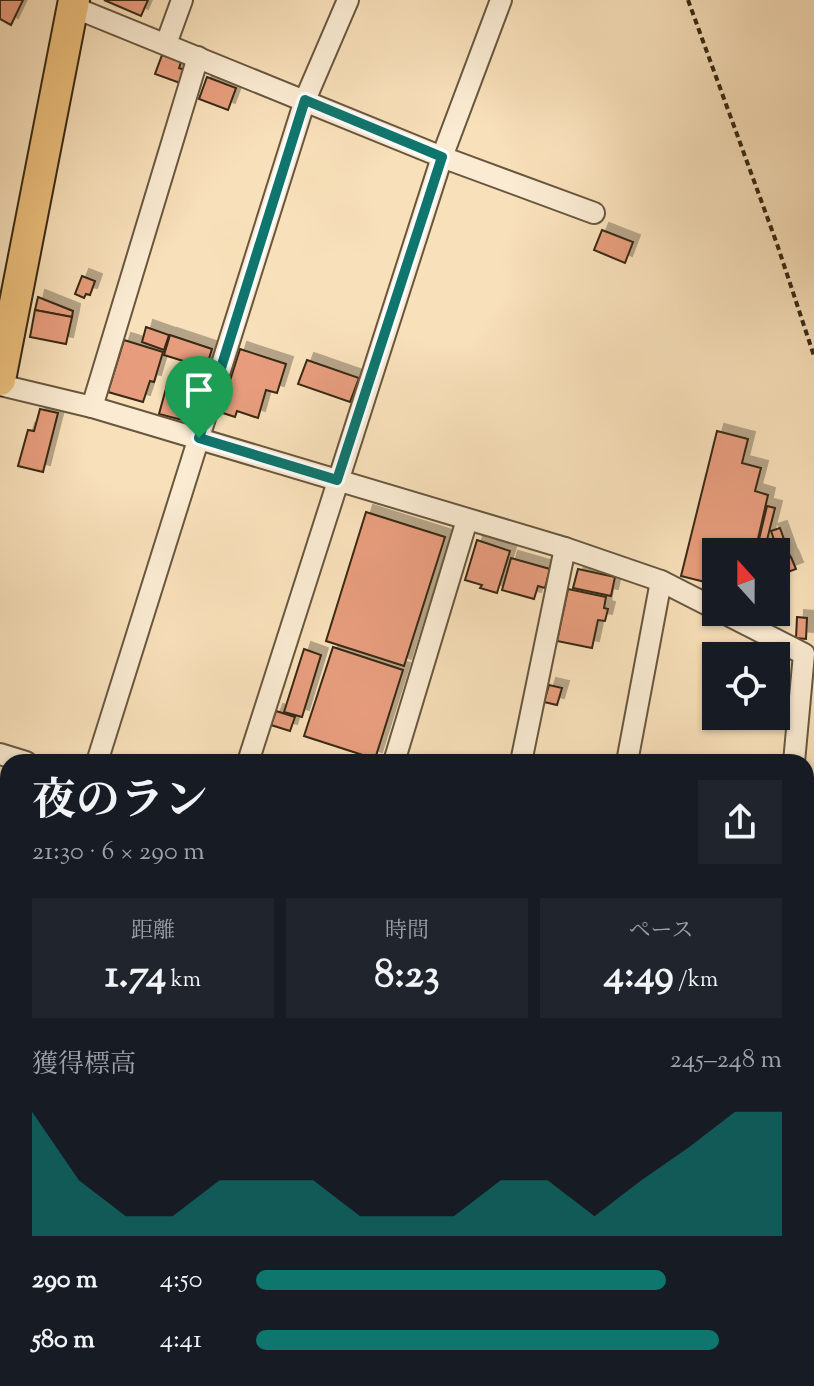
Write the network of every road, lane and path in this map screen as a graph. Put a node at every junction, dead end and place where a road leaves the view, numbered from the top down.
1 (182, 0) edge
2 (348, 0) edge
3 (501, 0) edge
4 (688, 0) edge
5 (73, 4) edge
6 (166, 44) junction
7 (198, 57) junction
8 (305, 100) junction
9 (442, 157) junction
10 (594, 213) dead end
11 (814, 356) edge
12 (0, 382) edge
13 (92, 407) junction
14 (199, 438) junction
15 (337, 480) junction
16 (467, 520) junction
17 (565, 548) junction
18 (661, 581) junction
19 (702, 602) edge
20 (749, 626) edge
21 (100, 754) edge
22 (251, 754) edge
23 (396, 754) edge
24 (523, 754) edge
25 (629, 754) edge
26 (795, 754) edge

1 - 6 street
2 - 8 street
3 - 9 street
4 - 11 path
5 - 6 street
5 - 12 main road
6 - 7 street
7 - 8 street
7 - 13 street
8 - 9 street
8 - 14 street
9 - 10 street
9 - 15 street
12 - 13 street
13 - 14 street
14 - 15 street
14 - 21 street
15 - 16 street
15 - 22 street
16 - 17 street
16 - 23 street
17 - 18 street
17 - 24 street
18 - 19 street
18 - 25 street
20 - 26 street

